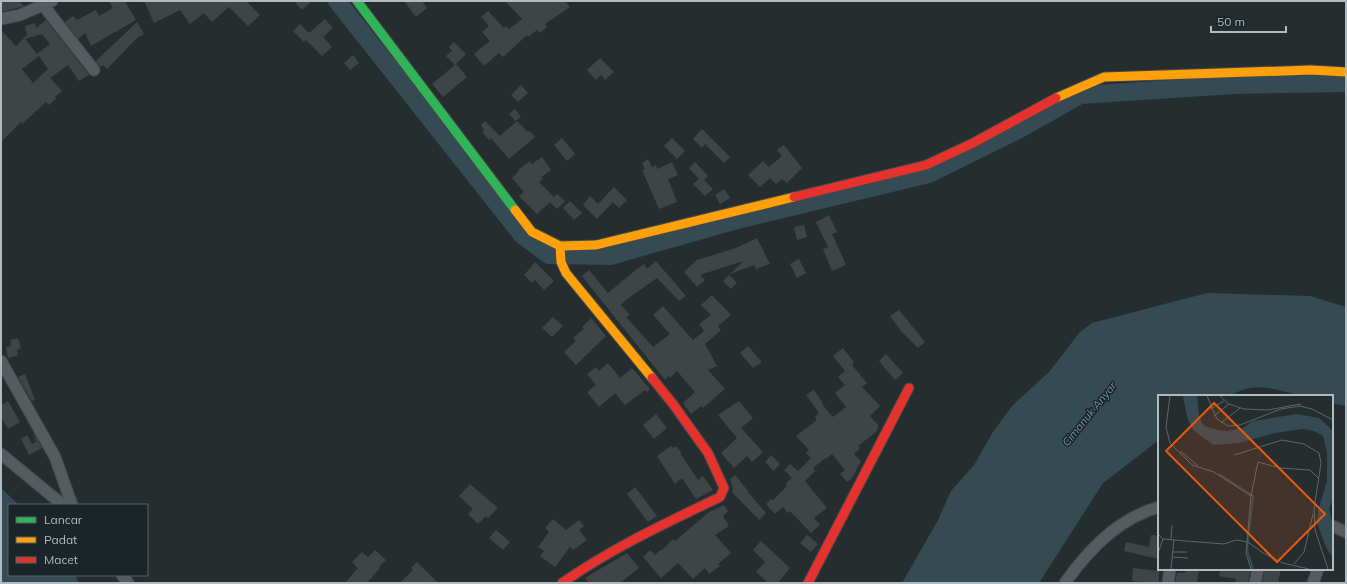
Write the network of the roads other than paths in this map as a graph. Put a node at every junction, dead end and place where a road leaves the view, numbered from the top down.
1 (357, 1) edge
2 (47, 3) edge
3 (1, 19) edge
4 (94, 70) dead end
5 (1346, 72) edge
6 (560, 248) junction
7 (1, 361) edge
8 (909, 388) dead end
9 (1, 454) edge
10 (62, 504) edge
11 (72, 504) edge
12 (1158, 507) edge
13 (1333, 528) edge
14 (1346, 532) edge
15 (1170, 570) edge
16 (1258, 570) edge
17 (1318, 570) edge
18 (562, 583) edge
19 (808, 583) edge
20 (1064, 583) edge
21 (1168, 583) edge
22 (1255, 583) edge
23 (1313, 583) edge

1 - 6 street
2 - 3 street
2 - 4 street
5 - 6 street
6 - 18 street
7 - 11 street
8 - 19 street
9 - 10 street
12 - 20 street
13 - 14 street
15 - 21 street
16 - 22 street
17 - 23 street

